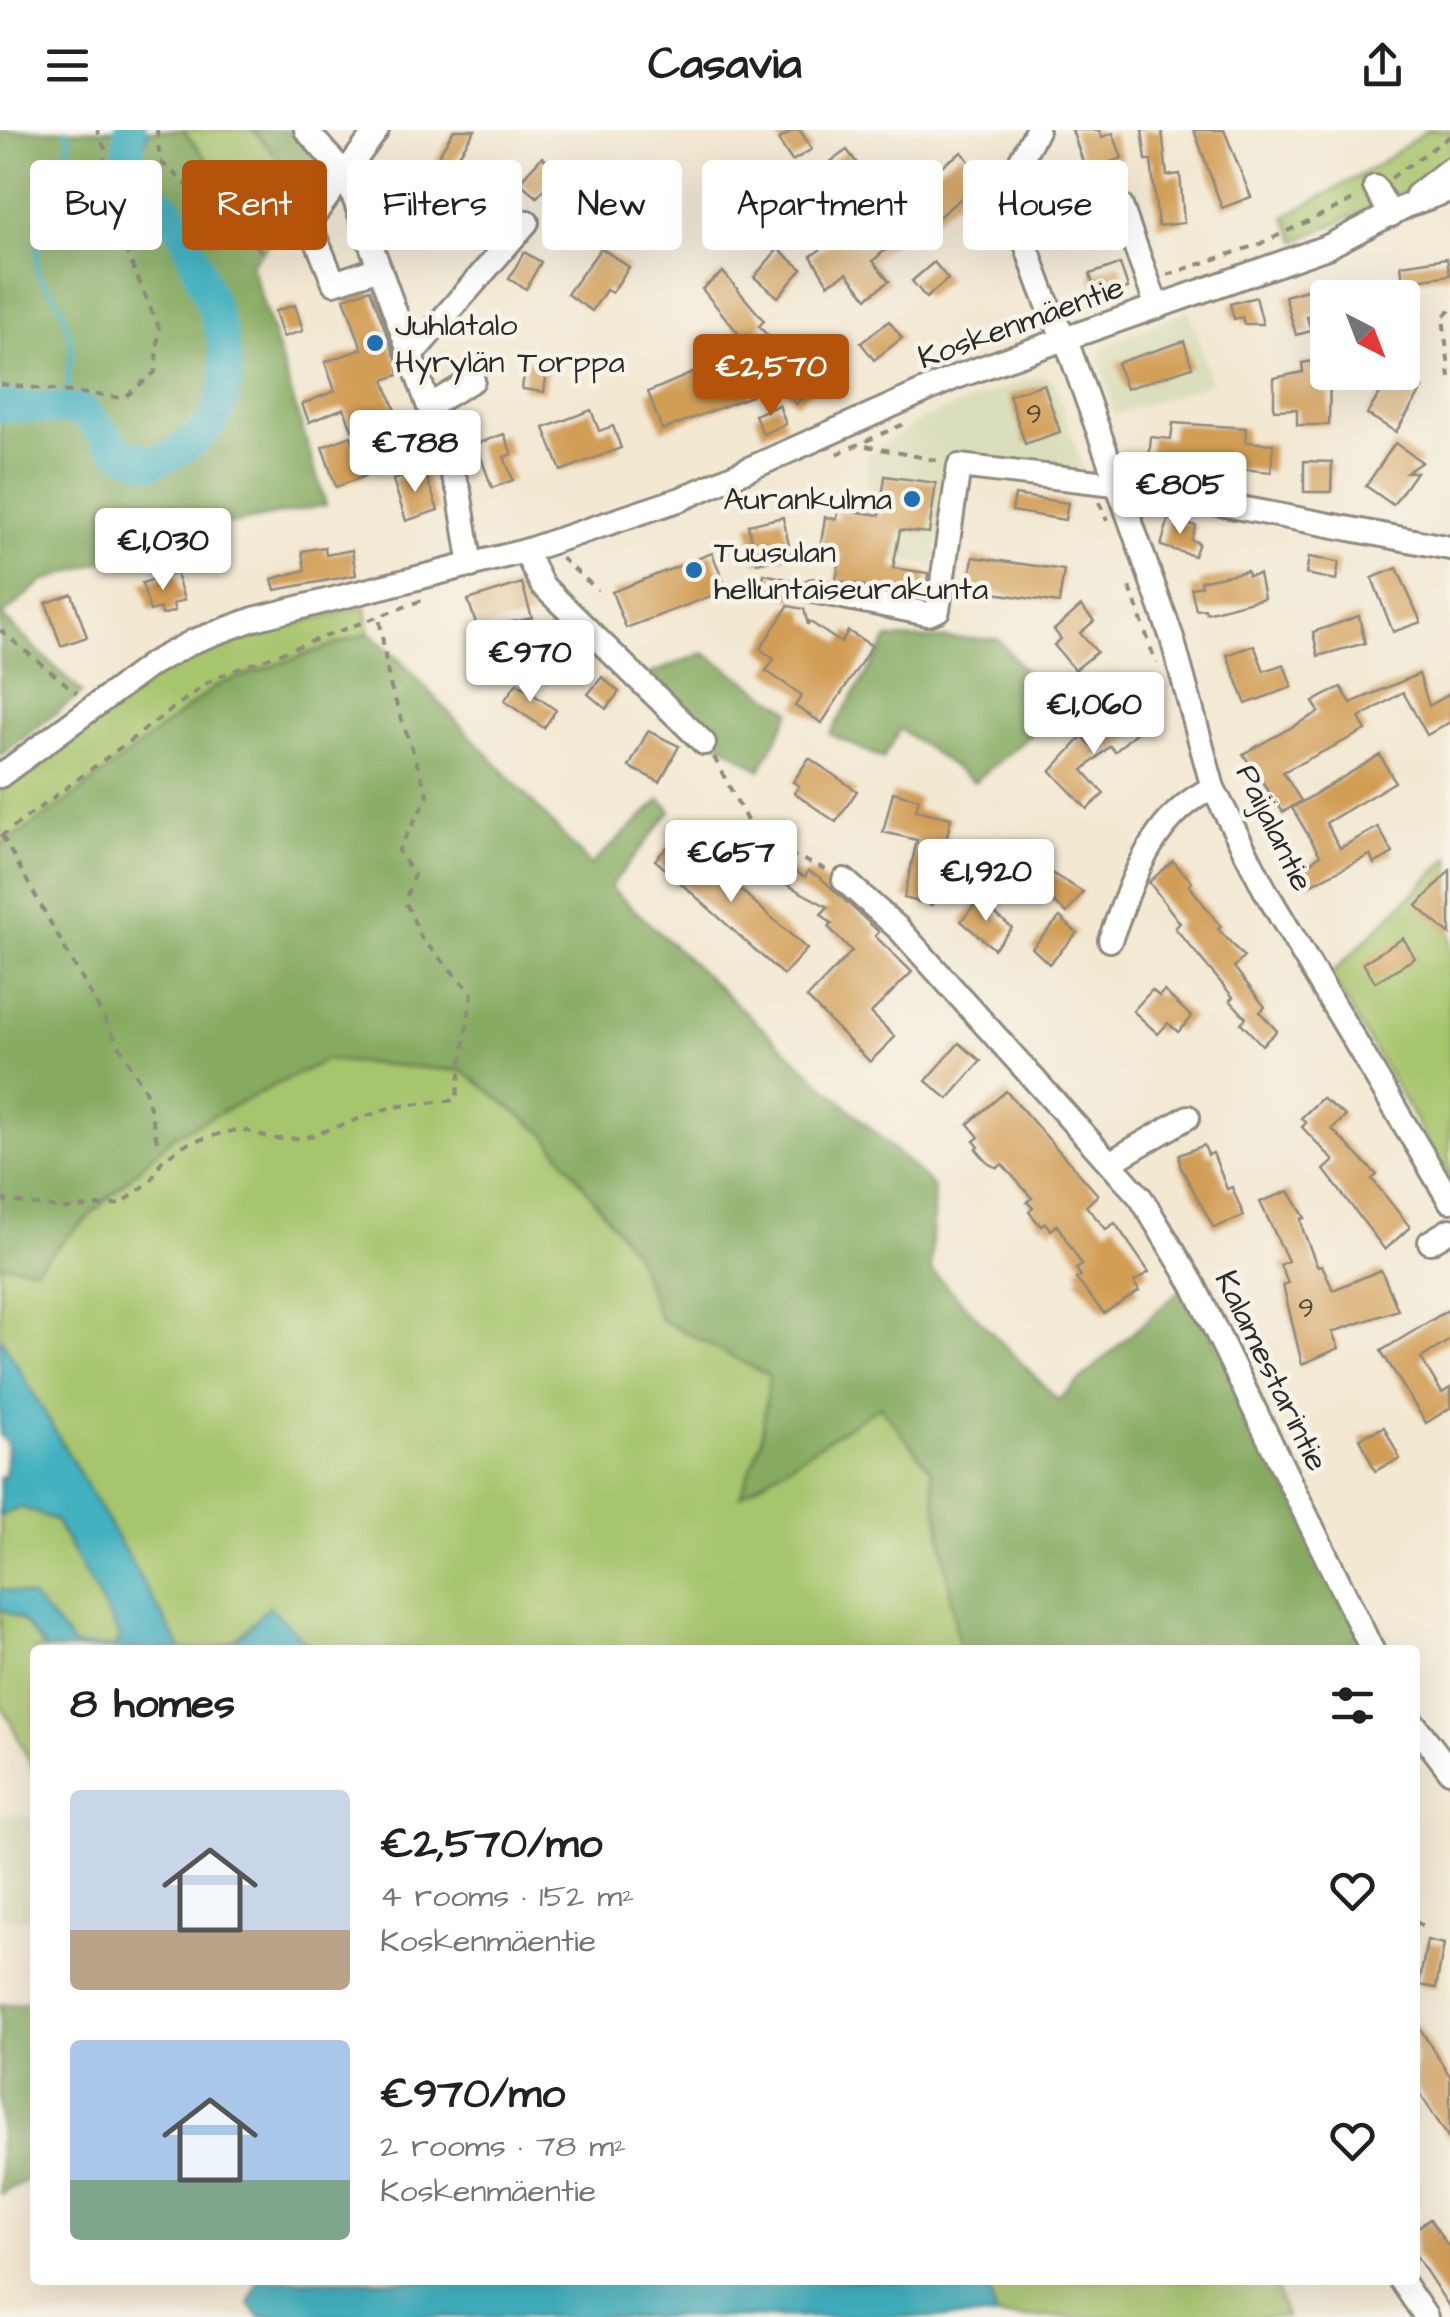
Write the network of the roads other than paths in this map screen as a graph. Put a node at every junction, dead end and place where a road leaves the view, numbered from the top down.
1 (306, 130) edge
2 (377, 130) edge
3 (1036, 130) edge
4 (1450, 169) edge
5 (346, 175) junction
6 (1375, 187) dead end
7 (1450, 190) edge
8 (1400, 210) junction
9 (527, 222) dead end
10 (1128, 225) edge
11 (378, 268) junction
12 (1158, 307) junction
13 (1066, 340) junction
14 (412, 354) junction
15 (474, 380) dead end
16 (432, 405) junction
17 (1115, 484) junction
18 (1450, 549) edge
19 (525, 551) junction
20 (471, 566) junction
21 (813, 591) dead end
22 (704, 743) road end
23 (0, 776) edge
24 (1213, 788) junction
25 (844, 880) road end
26 (1110, 940) dead end
27 (1188, 1117) dead end
28 (1111, 1162) junction
29 (1450, 1201) edge
30 (1370, 1645) edge
31 (1420, 1731) edge
32 (1450, 1770) edge
33 (1405, 2285) edge
34 (1426, 2317) edge

1 - 5 street
2 - 5 street
3 - 13 street, Paijalantie
4 - 8 street, Koskenmäentie
5 - 11 street
5 - 11 street
6 - 8 street
7 - 8 street, Koskenmäentie
8 - 12 street, Koskenmäentie
9 - 14 street
10 - 12 street
11 - 14 street
12 - 13 street, Koskenmäentie
13 - 17 street, Paijalantie
13 - 19 street, Koskenmäentie
14 - 16 street
15 - 16 street
16 - 20 street
17 - 18 street
17 - 21 street
17 - 24 street, Paijalantie
19 - 20 street, Koskenmäentie
19 - 22 street
20 - 23 street, Koskenmäentie
24 - 26 street
24 - 29 street, Paijalantie
25 - 28 street, Kalamestarintie
27 - 28 street
28 - 30 street, Kalamestarintie
31 - 32 street
33 - 34 street

